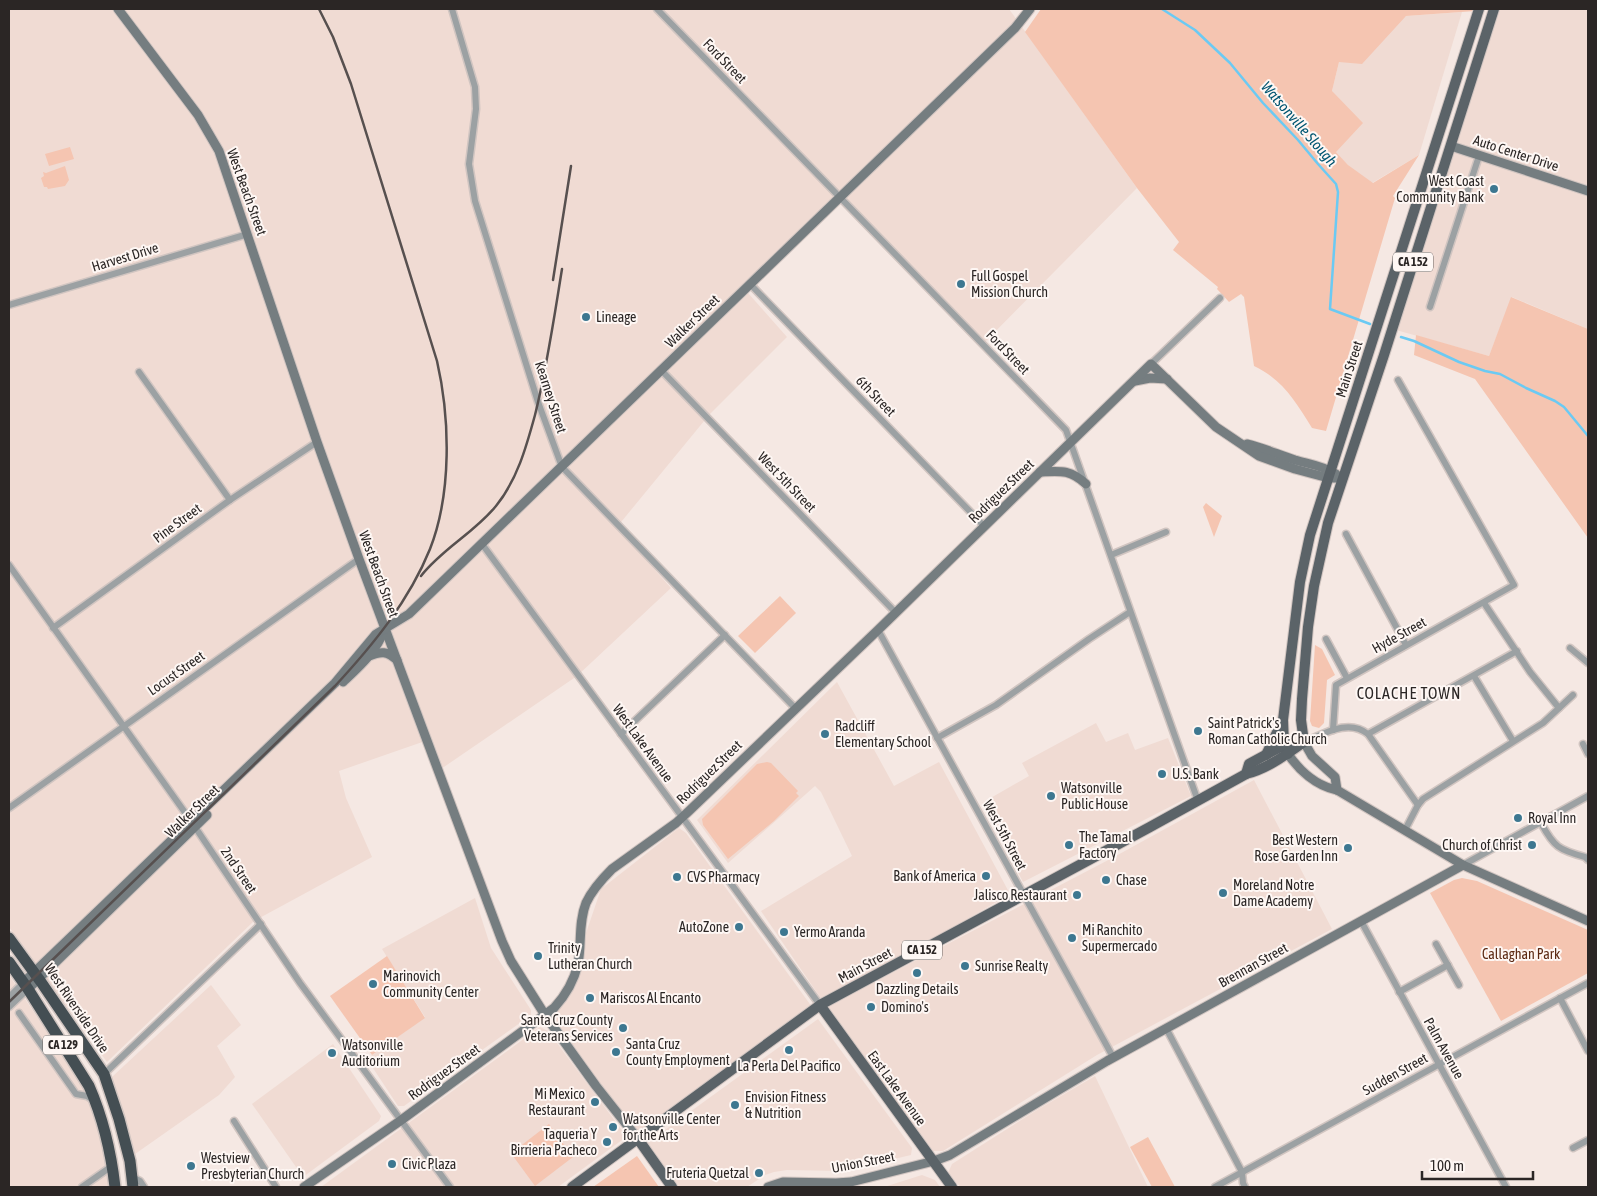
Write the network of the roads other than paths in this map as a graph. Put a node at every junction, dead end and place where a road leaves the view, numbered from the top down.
1 (118, 9) edge
2 (452, 9) edge
3 (657, 9) edge
4 (1030, 9) edge
5 (1479, 9) edge
6 (1494, 9) edge
7 (1436, 141) junction
8 (1451, 146) junction
9 (1479, 156) junction
10 (1588, 191) edge
11 (839, 197) junction
12 (248, 234) junction
13 (750, 284) junction
14 (1220, 298) dead end
15 (9, 305) edge
16 (1430, 307) dead end
17 (1151, 364) junction
18 (662, 370) junction
19 (139, 372) dead end
20 (1167, 379) junction
21 (1398, 380) dead end
22 (1133, 381) junction
23 (317, 442) junction
24 (1071, 442) junction
25 (562, 467) junction
26 (1040, 472) junction
27 (1329, 474) junction
28 (1343, 478) junction
29 (1086, 484) junction
30 (230, 500) junction
31 (984, 526) junction
32 (1166, 532) dead end
33 (1346, 534) dead end
34 (482, 544) junction
35 (1111, 555) junction
36 (358, 559) junction
37 (9, 565) edge
38 (1484, 603) junction
39 (895, 612) junction
40 (1130, 612) junction
41 (53, 628) junction
42 (385, 628) junction
43 (878, 630) junction
44 (725, 635) junction
45 (1326, 639) dead end
46 (1406, 645) junction
47 (1570, 648) dead end
48 (1517, 651) junction
49 (368, 656) junction
50 (397, 661) junction
51 (1588, 663) edge
52 (1474, 676) junction
53 (1347, 678) junction
54 (1572, 695) dead end
55 (1559, 708) junction
56 (796, 709) junction
57 (1283, 720) junction
58 (122, 726) junction
59 (1333, 730) junction
60 (621, 734) junction
61 (1368, 734) junction
62 (937, 738) junction
63 (1304, 742) junction
64 (1513, 742) junction
65 (1583, 744) dead end
66 (1286, 749) junction
67 (1588, 754) edge
68 (1266, 755) junction
69 (1246, 774) junction
70 (1337, 790) junction
71 (1588, 796) edge
72 (1198, 800) junction
73 (1418, 804) junction
74 (9, 808) edge
75 (682, 818) junction
76 (1541, 823) junction
77 (193, 824) junction
78 (1405, 830) junction
79 (1587, 858) edge
80 (1463, 866) junction
81 (1023, 894) junction
82 (1588, 920) edge
83 (1361, 921) junction
84 (261, 924) junction
85 (9, 938) edge
86 (1436, 944) dead end
87 (9, 962) edge
88 (1448, 965) junction
89 (36, 975) junction
90 (1588, 983) edge
91 (1459, 985) dead end
92 (26, 986) junction
93 (1400, 992) junction
94 (9, 997) edge
95 (1560, 998) junction
96 (820, 1004) junction
97 (9, 1006) edge
98 (19, 1013) dead end
99 (545, 1015) junction
100 (1166, 1028) junction
101 (1588, 1051) edge
102 (1113, 1058) junction
103 (1439, 1064) junction
104 (104, 1074) junction
105 (96, 1101) junction
106 (234, 1121) dead end
107 (400, 1121) junction
108 (638, 1139) junction
109 (1588, 1140) edge
110 (1573, 1148) dead end
111 (934, 1161) junction
112 (112, 1166) junction
113 (1242, 1172) junction
114 (133, 1182) edge
115 (836, 1185) edge
116 (82, 1187) edge
117 (115, 1187) edge
118 (144, 1187) edge
119 (276, 1187) edge
120 (304, 1187) edge
121 (450, 1187) edge
122 (572, 1187) edge
123 (672, 1187) edge
124 (768, 1187) edge
125 (952, 1187) edge
126 (1215, 1187) edge
127 (1245, 1187) edge
128 (1504, 1187) edge

1 - 12 main road, West Beach Street
2 - 25 street, Kearney Street
3 - 11 street, Ford Street
4 - 11 main road, Walker Street
5 - 7 main road, Main Street / CA 152
6 - 8 main road, Main Street / CA 152
7 - 8 main road, Auto Center Drive
7 - 27 main road, Main Street / CA 152
8 - 9 main road, Auto Center Drive
8 - 28 main road, Main Street / CA 152
9 - 10 main road, Auto Center Drive
9 - 16 street
11 - 13 main road, Walker Street
11 - 24 street, Ford Street
12 - 15 street, Harvest Drive
12 - 23 main road, West Beach Street
13 - 18 main road, Walker Street
13 - 31 street, 6th Street
14 - 17 street, Rodriguez Street
17 - 20 main road
17 - 22 main road, Rodriguez Street
18 - 25 main road, Walker Street
18 - 39 street, West 5th Street
19 - 30 street
20 - 22 main road
20 - 27 main road
21 - 38 street, Hyde Street
22 - 24 main road, Rodriguez Street
23 - 30 street, Pine Street
23 - 36 main road, West Beach Street
24 - 26 main road, Rodriguez Street
24 - 29 street, Ford Street
25 - 34 main road, Walker Street
25 - 44 street, Kearney Street
26 - 29 main road
26 - 31 main road, Rodriguez Street
27 - 28 main road
27 - 57 main road, Main Street / CA 152
28 - 63 main road, Main Street / CA 152
29 - 35 street, Ford Street
30 - 41 street, Pine Street
31 - 39 main road, Rodriguez Street
32 - 35 street
33 - 46 street
34 - 42 main road, Walker Street
34 - 60 street, West Lake Avenue
35 - 40 street, Ford Street
36 - 42 main road, West Beach Street
36 - 58 street, Locust Street
37 - 41 street, 2nd Street
38 - 46 street, Hyde Street
38 - 48 street
39 - 43 main road, Rodriguez Street
40 - 62 street
40 - 72 street, Ford Street
41 - 58 street, 2nd Street
42 - 49 main road, Walker Street
42 - 50 main road, West Beach Street
42 - 77 main road, Walker Street
43 - 56 main road, Rodriguez Street
43 - 62 street, West 5th Street
44 - 56 street, Kearney Street
44 - 60 street
45 - 53 street
46 - 53 street, Hyde Street
47 - 51 street
48 - 52 street
48 - 55 street
49 - 50 main road
49 - 77 main road, Walker Street
50 - 99 main road, West Beach Street
52 - 61 street
52 - 64 street
53 - 59 street, Hyde Street
54 - 55 street
55 - 64 street
56 - 75 main road, Rodriguez Street
57 - 66 main road, Main Street / CA 152
57 - 68 main road
58 - 74 street, Locust Street
58 - 77 street, 2nd Street
59 - 61 street
59 - 63 street
60 - 75 street, West Lake Avenue
61 - 73 street
62 - 81 street, West 5th Street
63 - 66 main road, Main Street / CA 152
63 - 70 main road
64 - 73 street
65 - 67 street
66 - 68 main road, Main Street / CA 152
66 - 69 main road, Main Street / CA 152
66 - 70 main road
68 - 69 main road, Main Street / CA 152
69 - 72 main road, Main Street / CA 152
70 - 78 main road
71 - 76 street, Brennan Street
72 - 81 main road, Main Street / CA 152
73 - 78 street
75 - 96 street, West Lake Avenue
75 - 99 main road, Rodriguez Street
76 - 79 street
76 - 80 street, Brennan Street
77 - 84 street, 2nd Street
77 - 89 main road, Walker Street
78 - 80 main road
80 - 82 main road
80 - 83 main road, Brennan Street
81 - 96 main road, Main Street / CA 152
81 - 102 street, West 5th Street
83 - 93 street, Palm Avenue
83 - 100 main road, Brennan Street
84 - 104 street
84 - 107 street, 2nd Street
85 - 89 highway, West Riverside Drive / CA 129
86 - 88 street
87 - 92 highway, CA 129
88 - 91 street
88 - 93 street
89 - 92 main road, Walker Street
89 - 104 highway, West Riverside Drive / CA 129
90 - 95 street, Sudden Street
92 - 94 street, Walker Street
92 - 97 street, Walker Street
92 - 105 highway, CA 129
93 - 103 street, Palm Avenue
95 - 101 street
95 - 103 street, Sudden Street
96 - 108 main road, Main Street / CA 152
96 - 111 main road, East Lake Avenue
98 - 105 street
99 - 107 main road, Rodriguez Street
99 - 108 main road, West Beach Street
100 - 102 main road, Brennan Street
100 - 113 street
102 - 111 main road, Brennan Street
103 - 113 street, Sudden Street
103 - 128 street, Palm Avenue
104 - 114 highway, West Riverside Drive / CA 129
105 - 112 highway, CA 129
106 - 119 street
107 - 120 main road, Rodriguez Street
107 - 121 street, 2nd Street
108 - 122 main road, Main Street
108 - 123 main road
109 - 110 street
111 - 115 main road, Union Street
111 - 125 main road, East Lake Avenue
112 - 116 street
112 - 117 highway, CA 129
113 - 126 street, Sudden Street
113 - 127 street
114 - 118 street
115 - 124 main road, Union Street

